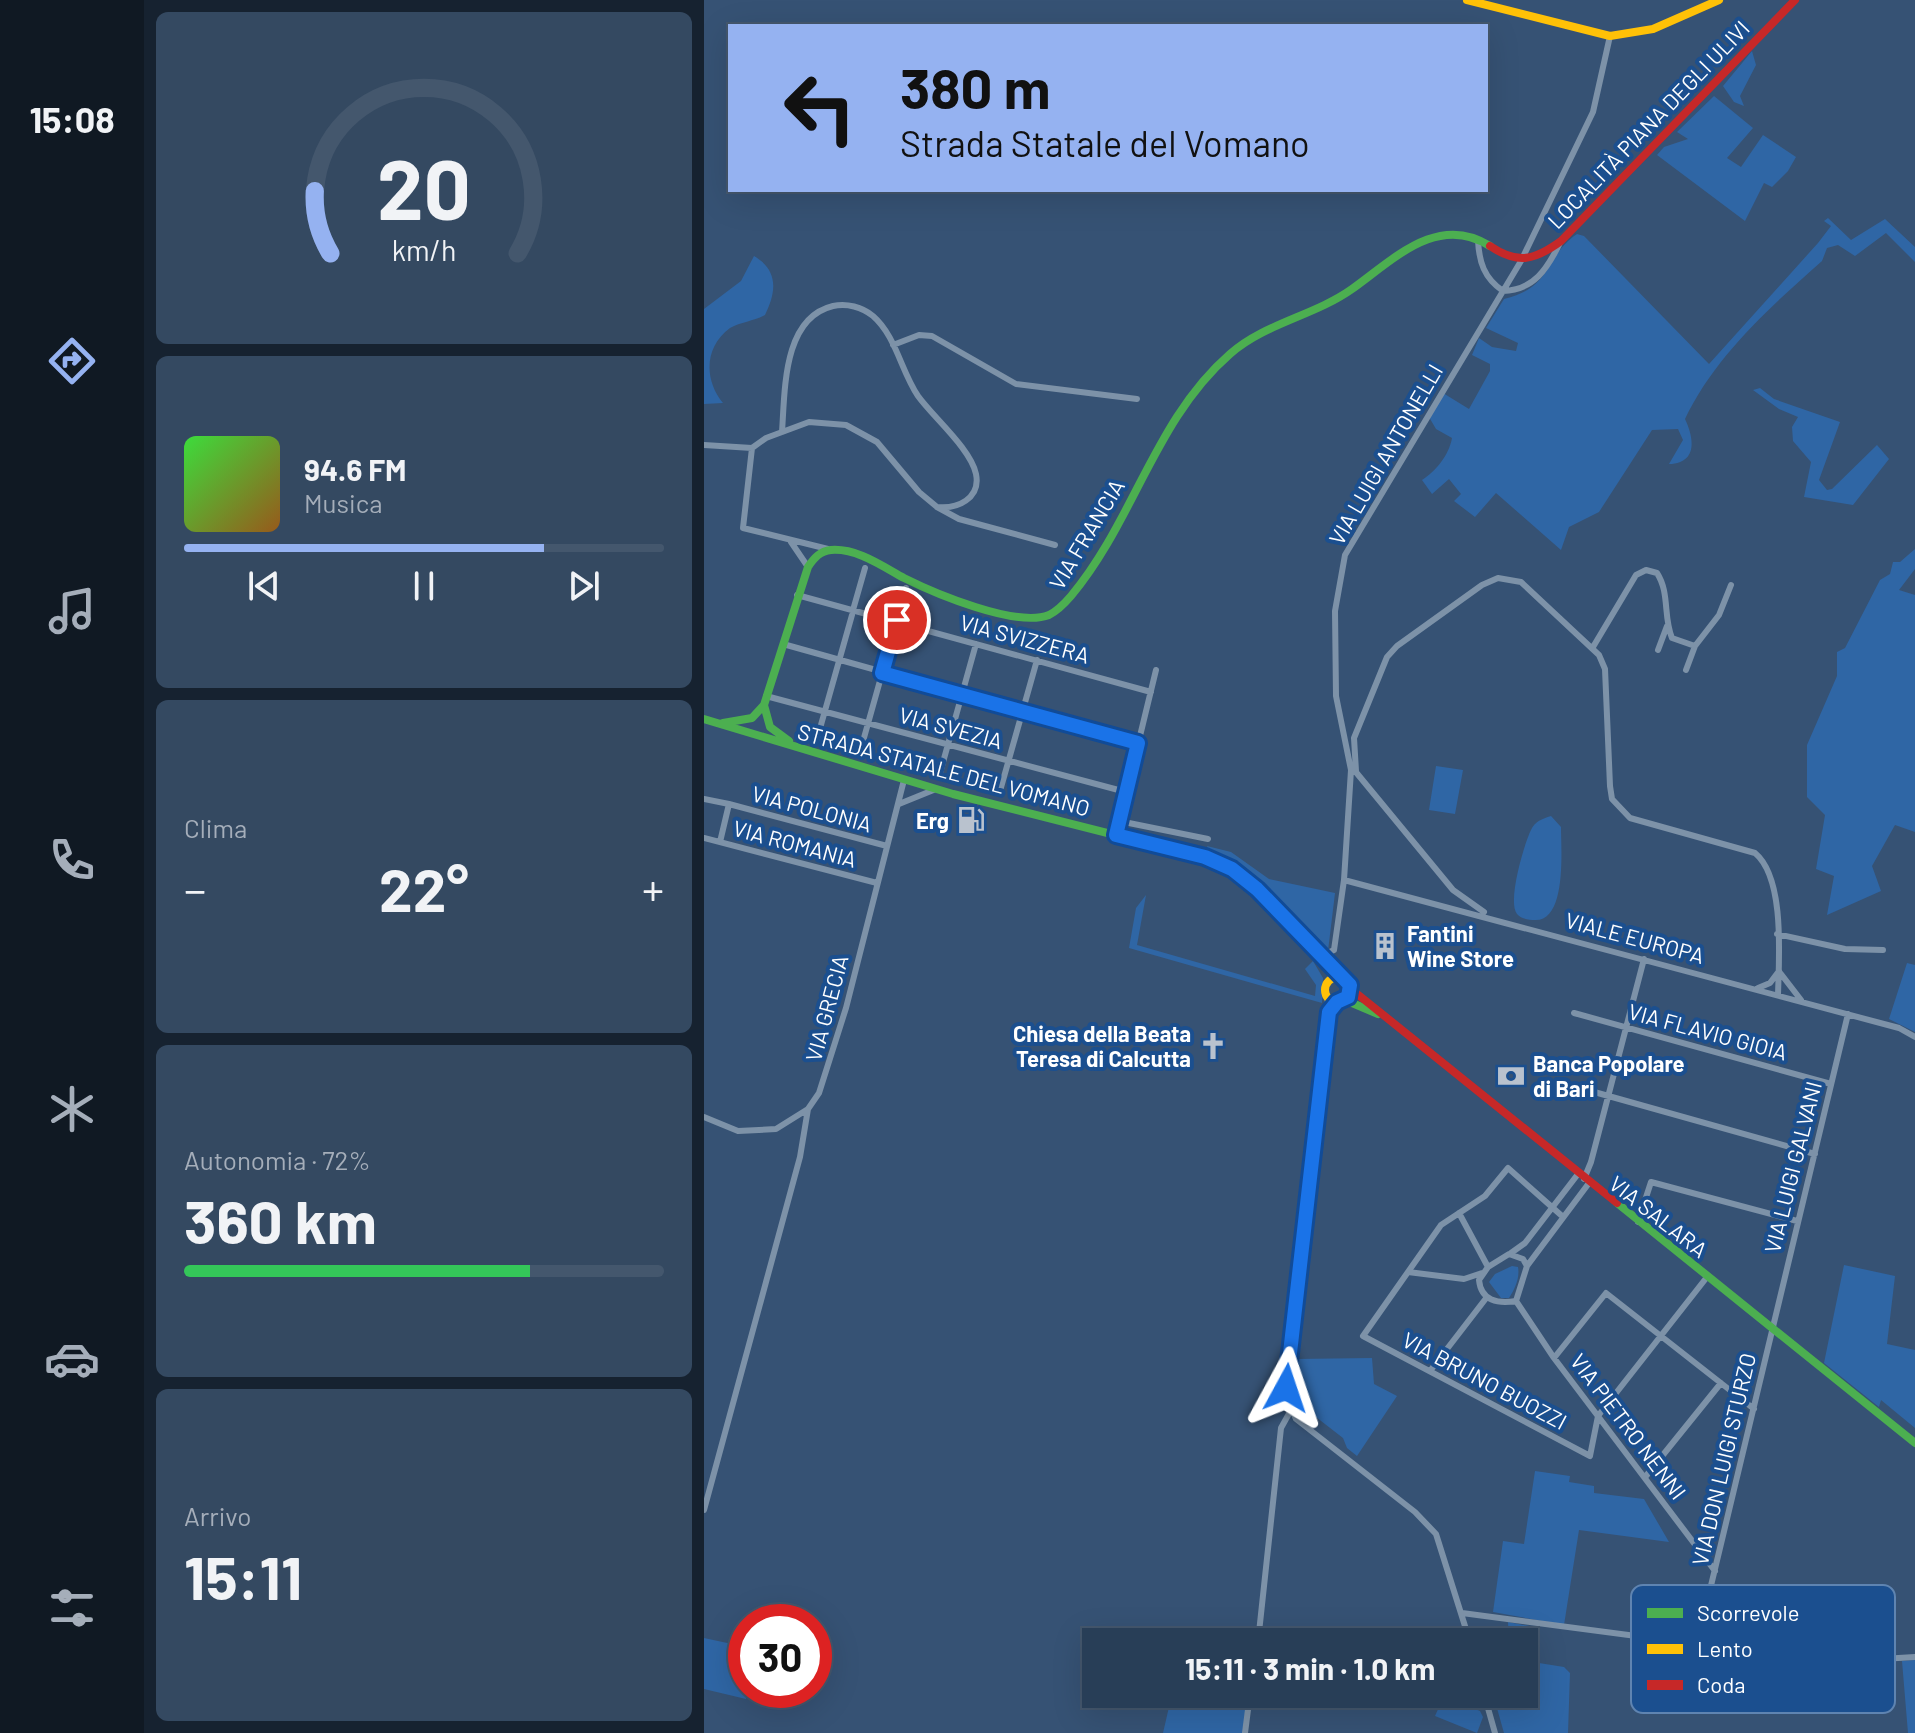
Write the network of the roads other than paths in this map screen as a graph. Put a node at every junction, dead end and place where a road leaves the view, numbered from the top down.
1 (1467, 0) edge
2 (1719, 0) edge
3 (1795, 0) edge
4 (1610, 36) junction
5 (1478, 240) junction
6 (1561, 241) junction
7 (1521, 261) junction
8 (1503, 291) junction
9 (893, 345) junction
10 (1137, 399) dead end
11 (782, 432) junction
12 (704, 445) edge
13 (752, 448) junction
14 (937, 507) junction
15 (789, 539) junction
16 (805, 543) junction
17 (1055, 545) dead end
18 (834, 550) junction
19 (810, 563) junction
20 (865, 568) dead end
21 (1731, 585) dead end
22 (906, 588) dead end
23 (797, 595) junction
24 (853, 613) junction
25 (896, 621) junction
26 (1667, 626) junction
27 (783, 644) junction
28 (976, 644) junction
29 (1695, 646) junction
30 (1593, 647) junction
31 (1658, 650) dead end
32 (1037, 660) junction
33 (840, 661) junction
34 (1156, 670) dead end
35 (1686, 670) dead end
36 (882, 673) junction
37 (1151, 692) junction
38 (961, 694) junction
39 (763, 707) junction
40 (825, 711) junction
41 (1023, 711) junction
42 (704, 719) edge
43 (867, 722) junction
44 (719, 724) junction
45 (755, 735) junction
46 (817, 739) dead end
47 (1138, 743) junction
48 (947, 744) junction
49 (804, 749) junction
50 (860, 752) dead end
51 (1009, 761) junction
52 (1354, 771) junction
53 (940, 773) dead end
54 (904, 780) junction
55 (915, 783) junction
56 (936, 789) junction
57 (1000, 791) dead end
58 (1126, 792) junction
59 (908, 798) junction
60 (704, 799) edge
61 (729, 804) junction
62 (899, 804) junction
63 (1119, 821) junction
64 (1116, 835) junction
65 (704, 838) edge
66 (720, 842) junction
67 (887, 846) junction
68 (1200, 856) junction
69 (1344, 880) junction
70 (877, 883) junction
71 (1494, 917) junction
72 (1777, 934) junction
73 (1883, 950) dead end
74 (1644, 959) junction
75 (1322, 960) junction
76 (1779, 971) junction
77 (1340, 977) junction
78 (1329, 981) junction
79 (1351, 989) junction
80 (1755, 989) junction
81 (1327, 995) junction
82 (1778, 995) junction
83 (1341, 1001) junction
84 (1804, 1002) junction
85 (1329, 1012) junction
86 (1574, 1013) dead end
87 (1848, 1014) junction
88 (1381, 1016) junction
89 (1625, 1027) junction
90 (1915, 1037) edge
91 (1831, 1084) junction
92 (1580, 1088) dead end
93 (1607, 1096) junction
94 (808, 1109) junction
95 (704, 1117) edge
96 (1815, 1154) junction
97 (1584, 1179) junction
98 (1551, 1206) junction
99 (1459, 1213) junction
100 (1562, 1216) junction
101 (1797, 1221) junction
102 (1638, 1222) junction
103 (1509, 1254) junction
104 (1527, 1266) junction
105 (1485, 1270) junction
106 (1408, 1272) junction
107 (1707, 1277) junction
108 (1487, 1297) junction
109 (1516, 1301) junction
110 (1772, 1329) junction
111 (1661, 1335) junction
112 (1554, 1358) junction
113 (1430, 1371) junction
114 (1721, 1383) junction
115 (1754, 1409) junction
116 (1291, 1410) junction
117 (1598, 1416) junction
118 (1915, 1443) edge
119 (1646, 1476) junction
120 (704, 1510) edge
121 (1715, 1571) junction
122 (1712, 1585) edge
123 (1462, 1613) junction
124 (1260, 1628) edge
125 (1466, 1628) edge
126 (1631, 1635) edge
127 (1915, 1657) edge
128 (1895, 1658) edge
129 (1248, 1708) edge
130 (1488, 1708) edge
131 (1245, 1733) edge
132 (1495, 1733) edge

1 - 4 main road
2 - 4 main road
3 - 6 main road, LOCALITÀ PIANA DEGLI ULIVI
4 - 7 street, LOCALITÀ PIANA DEGLI ULIVI
5 - 7 main road
5 - 8 street
5 - 18 main road, VIA FRANCIA
6 - 7 main road, LOCALITÀ PIANA DEGLI ULIVI
6 - 8 street
7 - 8 street, VIA LUIGI ANTONELLI
8 - 52 street, VIA LUIGI ANTONELLI
9 - 10 street
9 - 11 street
9 - 14 street
11 - 13 street
11 - 14 street
12 - 13 street
13 - 15 street
14 - 17 street
15 - 16 street
15 - 19 street
16 - 18 street
16 - 19 street
18 - 19 main road
19 - 23 main road
20 - 24 street
21 - 29 street
22 - 25 street
23 - 24 street, VIA SVIZZERA
23 - 27 main road
24 - 25 street, VIA SVIZZERA
24 - 33 street
25 - 28 street, VIA SVIZZERA
25 - 36 street
26 - 29 street
26 - 30 street
26 - 31 street
27 - 33 street
27 - 39 main road
28 - 32 street, VIA SVIZZERA
28 - 38 street
29 - 35 street
30 - 52 street
30 - 72 street
32 - 37 street, VIA SVIZZERA
32 - 41 street
33 - 36 street
33 - 40 street
34 - 37 street
36 - 38 street
36 - 43 street
37 - 47 street
38 - 41 street
38 - 48 street
39 - 40 street, VIA SVEZIA
39 - 44 main road
39 - 45 main road
39 - 49 main road
40 - 43 street, VIA SVEZIA
40 - 46 street
41 - 47 street
41 - 51 street
42 - 44 main road, STRADA STATALE DEL VOMANO
43 - 48 street, VIA SVEZIA
43 - 50 street
44 - 45 main road, STRADA STATALE DEL VOMANO
45 - 49 main road, STRADA STATALE DEL VOMANO
47 - 58 street
48 - 51 street, VIA SVEZIA
48 - 53 street
49 - 54 main road, STRADA STATALE DEL VOMANO
51 - 57 street
51 - 58 street, VIA SVEZIA
52 - 69 street, VIA LUIGI ANTONELLI
52 - 71 street
54 - 55 main road, STRADA STATALE DEL VOMANO
54 - 62 street, VIA GRECIA
55 - 56 main road, STRADA STATALE DEL VOMANO
55 - 59 street
56 - 59 street
56 - 64 main road, STRADA STATALE DEL VOMANO
58 - 63 street
59 - 62 street
60 - 61 street, VIA POLONIA
61 - 66 street, VIA POLONIA
61 - 67 street, VIA POLONIA
62 - 67 street, VIA GRECIA
63 - 64 street
63 - 68 street
64 - 68 main road, STRADA STATALE DEL VOMANO
65 - 66 street, VIA ROMANIA
66 - 70 street, VIA ROMANIA
67 - 70 street, VIA GRECIA
68 - 75 main road, STRADA STATALE DEL VOMANO
69 - 71 street, VIALE EUROPA
69 - 75 street, VIA LUIGI ANTONELLI
70 - 94 street, VIA GRECIA
71 - 74 street, VIALE EUROPA
72 - 73 street
72 - 76 street
74 - 80 street, VIALE EUROPA
74 - 89 street
75 - 77 main road, STRADA STATALE DEL VOMANO
75 - 78 main road
76 - 80 street
76 - 82 street
76 - 84 street
77 - 78 main road
77 - 79 main road
78 - 81 main road
79 - 83 main road
79 - 88 main road, VIA SALARA
80 - 82 street, VIALE EUROPA
81 - 83 main road
81 - 85 street
82 - 84 street, VIALE EUROPA
83 - 85 street
83 - 88 main road, VIA SALARA
84 - 87 street, VIALE EUROPA
85 - 116 street
86 - 89 street, VIA FLAVIO GIOIA
87 - 90 street, VIALE EUROPA
87 - 91 street, VIA LUIGI GALVANI
88 - 97 main road, VIA SALARA
89 - 91 street, VIA FLAVIO GIOIA
89 - 93 street
91 - 96 street, VIA LUIGI GALVANI
92 - 93 street
93 - 96 street
93 - 97 street
94 - 95 street
94 - 120 street
96 - 101 street, VIA LUIGI GALVANI
97 - 98 street
97 - 100 street
97 - 102 main road, VIA SALARA
98 - 99 street
98 - 100 street
98 - 103 street
99 - 105 street
99 - 106 street
100 - 104 street
101 - 102 street
101 - 110 street, VIA LUIGI GALVANI
102 - 107 main road, VIA SALARA
103 - 104 street
103 - 105 street
104 - 109 street
105 - 106 street
105 - 108 street
106 - 113 street, VIA BRUNO BUOZZI
107 - 110 main road, VIA SALARA
107 - 111 street
108 - 109 street
108 - 113 street
109 - 112 street, VIA PIETRO NENNI
110 - 115 street, VIA DON LUIGI STURZO
110 - 118 main road, VIA SALARA
111 - 112 street
111 - 114 street
111 - 117 street
112 - 117 street, VIA PIETRO NENNI
113 - 117 street, VIA BRUNO BUOZZI
114 - 115 street
114 - 119 street
115 - 121 street, VIA DON LUIGI STURZO
116 - 123 street
116 - 124 street
117 - 119 street, VIA PIETRO NENNI
119 - 121 street, VIA PIETRO NENNI
121 - 122 street, VIA DON LUIGI STURZO
123 - 125 street
123 - 126 street
127 - 128 street
129 - 131 street
130 - 132 street

